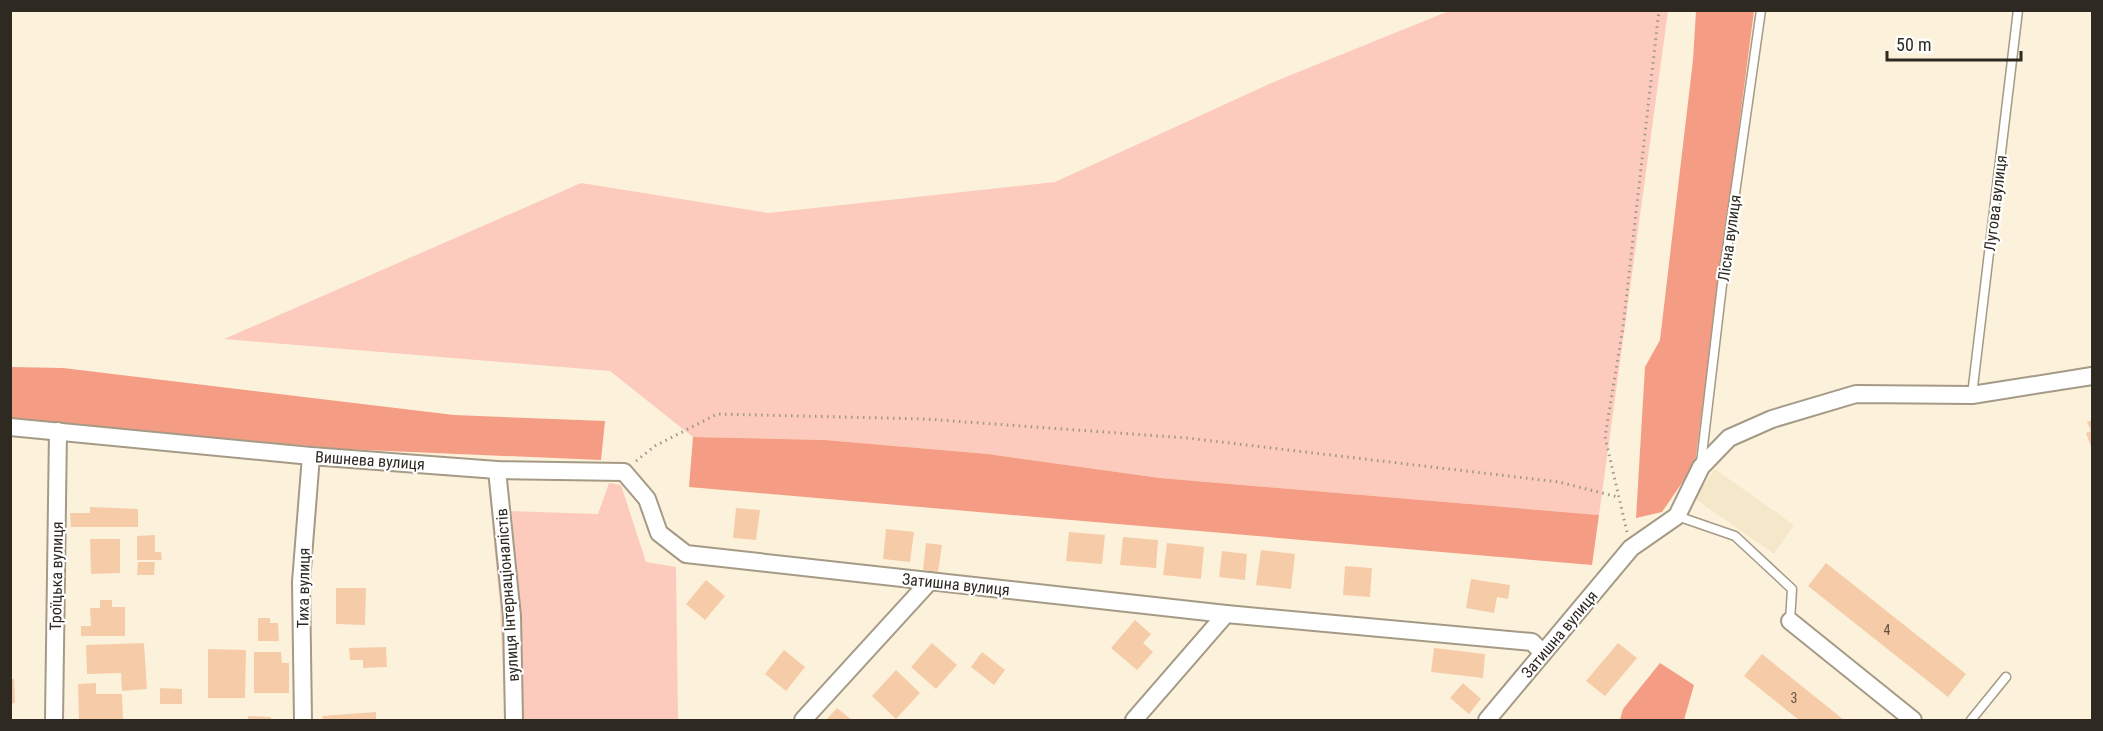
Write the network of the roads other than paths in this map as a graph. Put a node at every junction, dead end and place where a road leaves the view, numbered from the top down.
1 (1761, 10) edge
2 (2018, 10) edge
3 (2092, 376) edge
4 (1972, 395) junction
5 (10, 427) edge
6 (58, 431) junction
7 (311, 456) junction
8 (1701, 467) junction
9 (497, 470) junction
10 (1677, 516) junction
11 (686, 554) joint
12 (930, 581) junction
13 (1226, 614) junction
14 (1790, 621) joint
15 (1543, 653) junction
16 (2006, 677) dead end
17 (54, 720) edge
18 (303, 720) edge
19 (514, 720) edge
20 (803, 720) edge
21 (1134, 720) edge
22 (1487, 720) edge
23 (1913, 720) edge
24 (1971, 720) edge

1 - 8 lane, Лісна вулиця
2 - 4 lane, Лугова вулиця
3 - 4 street
4 - 8 street
5 - 6 street, Вишнева вулиця
6 - 7 street, Вишнева вулиця
6 - 17 street, Троїцька вулиця
7 - 9 street, Вишнева вулиця
7 - 18 street, Тиха вулиця
8 - 10 street
9 - 11 street, Вишнева вулиця
9 - 19 street, вулиця Інтернаціоналістів
10 - 14 lane
10 - 15 street, Затишна вулиця
11 - 12 street, Затишна вулиця
12 - 13 street, Затишна вулиця
12 - 20 street
13 - 15 street, Затишна вулиця
13 - 21 street
14 - 23 street
15 - 22 street, Затишна вулиця
16 - 24 lane

